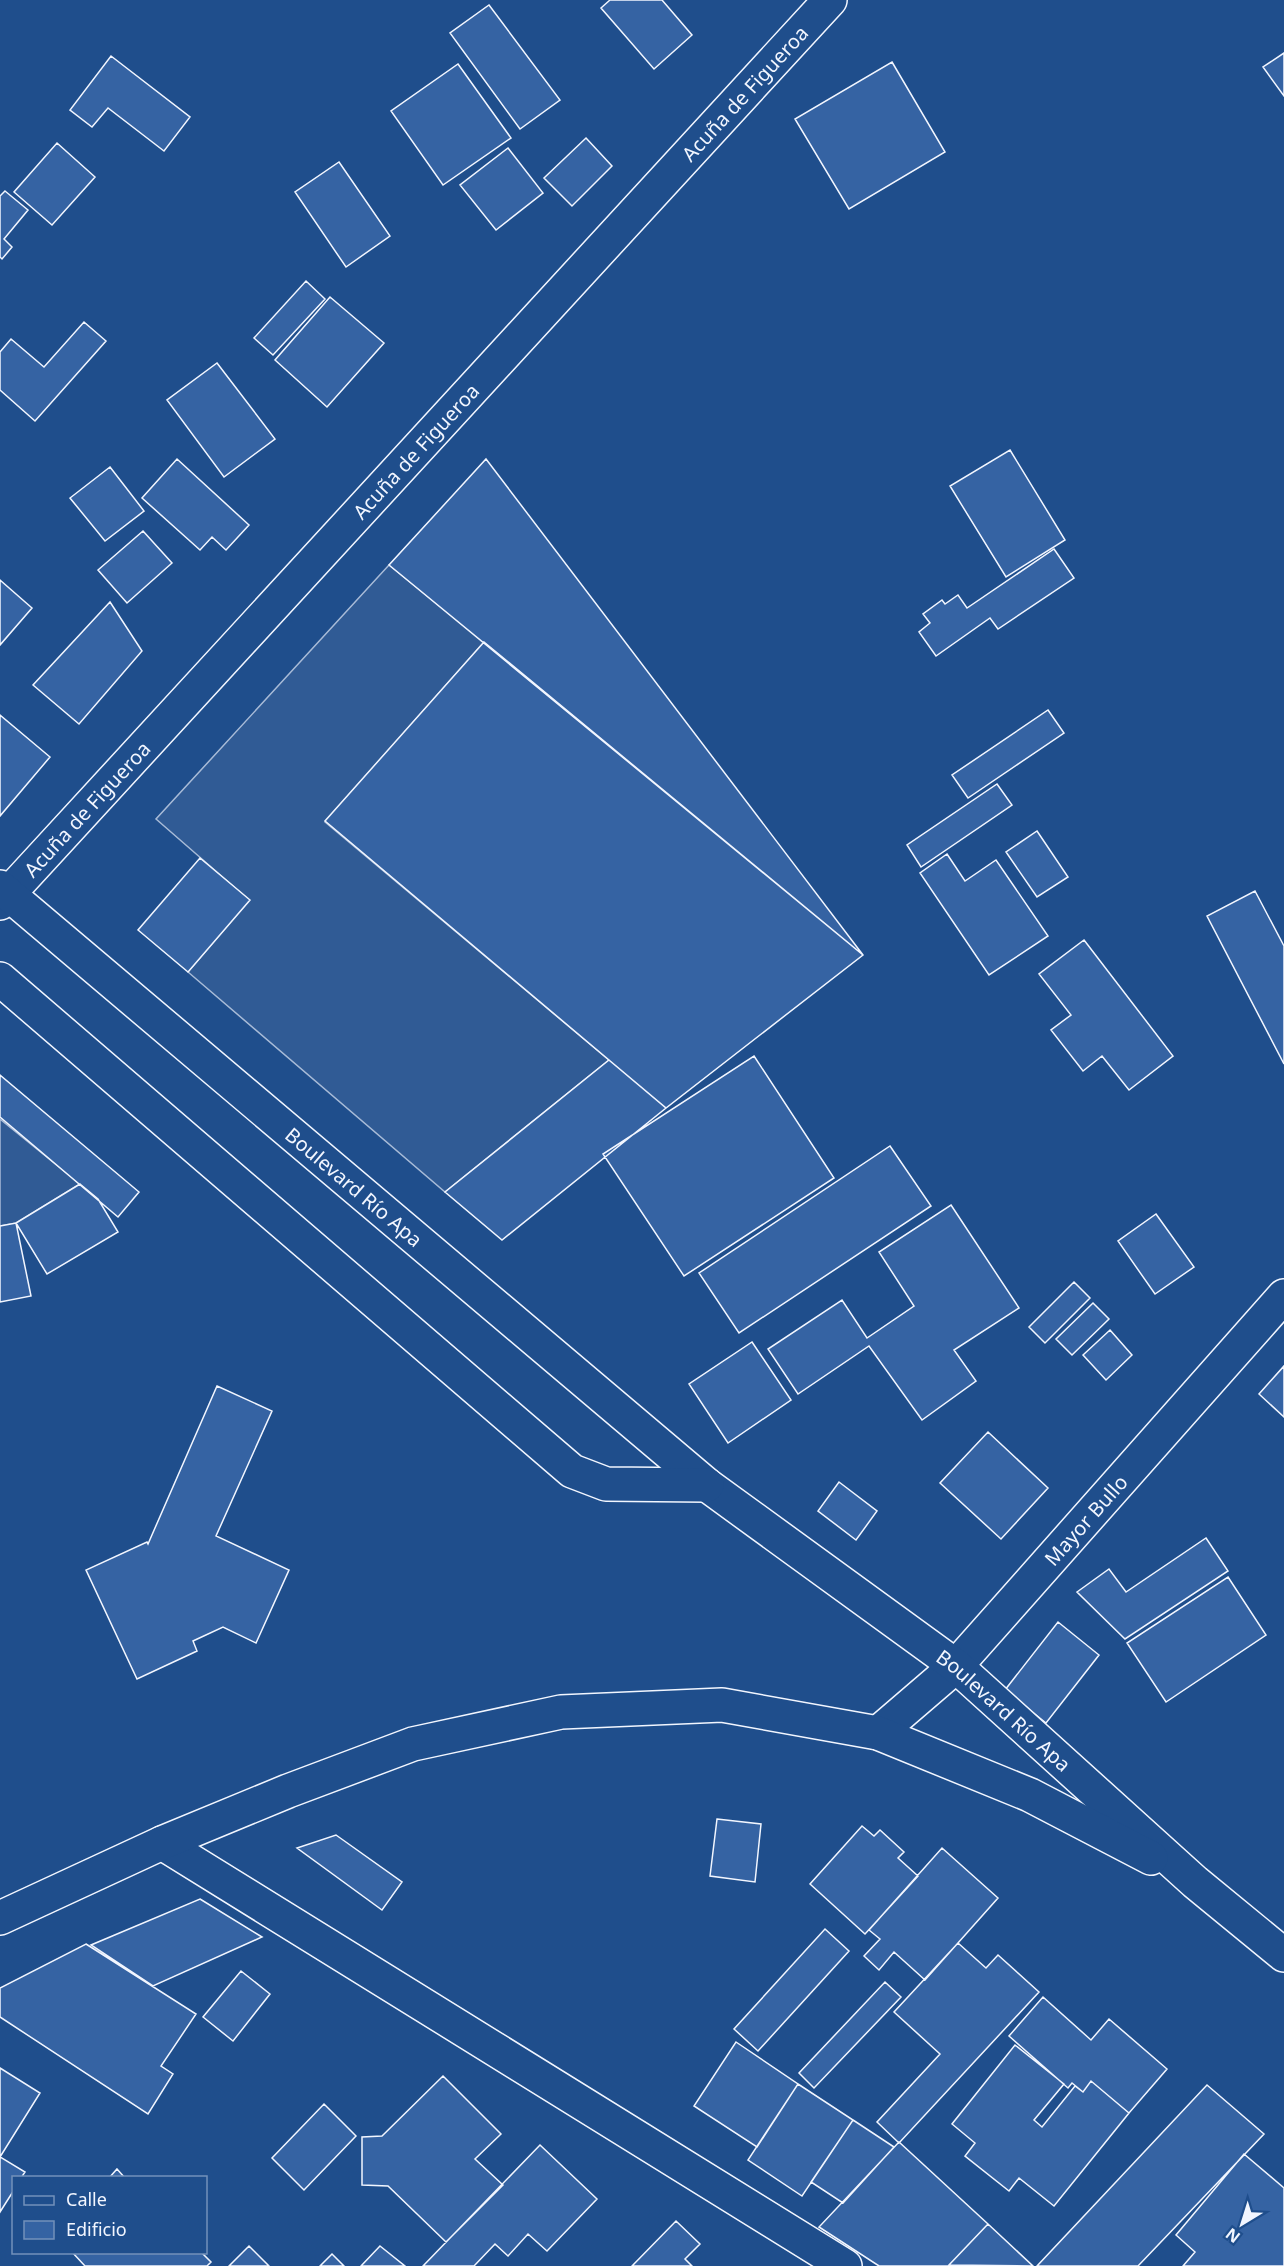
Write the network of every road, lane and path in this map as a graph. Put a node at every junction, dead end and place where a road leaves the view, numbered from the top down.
1 (830, 0) edge
2 (3, 895) edge
3 (0, 979) edge
4 (1284, 1296) edge
5 (707, 1485) junction
6 (956, 1666) junction
7 (878, 1733) junction
8 (162, 1843) junction
9 (1196, 1882) junction
10 (0, 1918) edge
11 (1284, 1955) edge
12 (845, 2266) edge

1 - 2 main road, Acuña de Figueroa
2 - 5 main road, Boulevard Río Apa
3 - 5 main road
4 - 6 main road, Mayor Bullo
5 - 6 main road, Boulevard Río Apa
6 - 7 main road, Mayor Bullo
6 - 9 main road, Boulevard Río Apa
7 - 8 main road
7 - 9 main road
8 - 10 main road
8 - 12 main road
9 - 11 main road, Boulevard Río Apa

